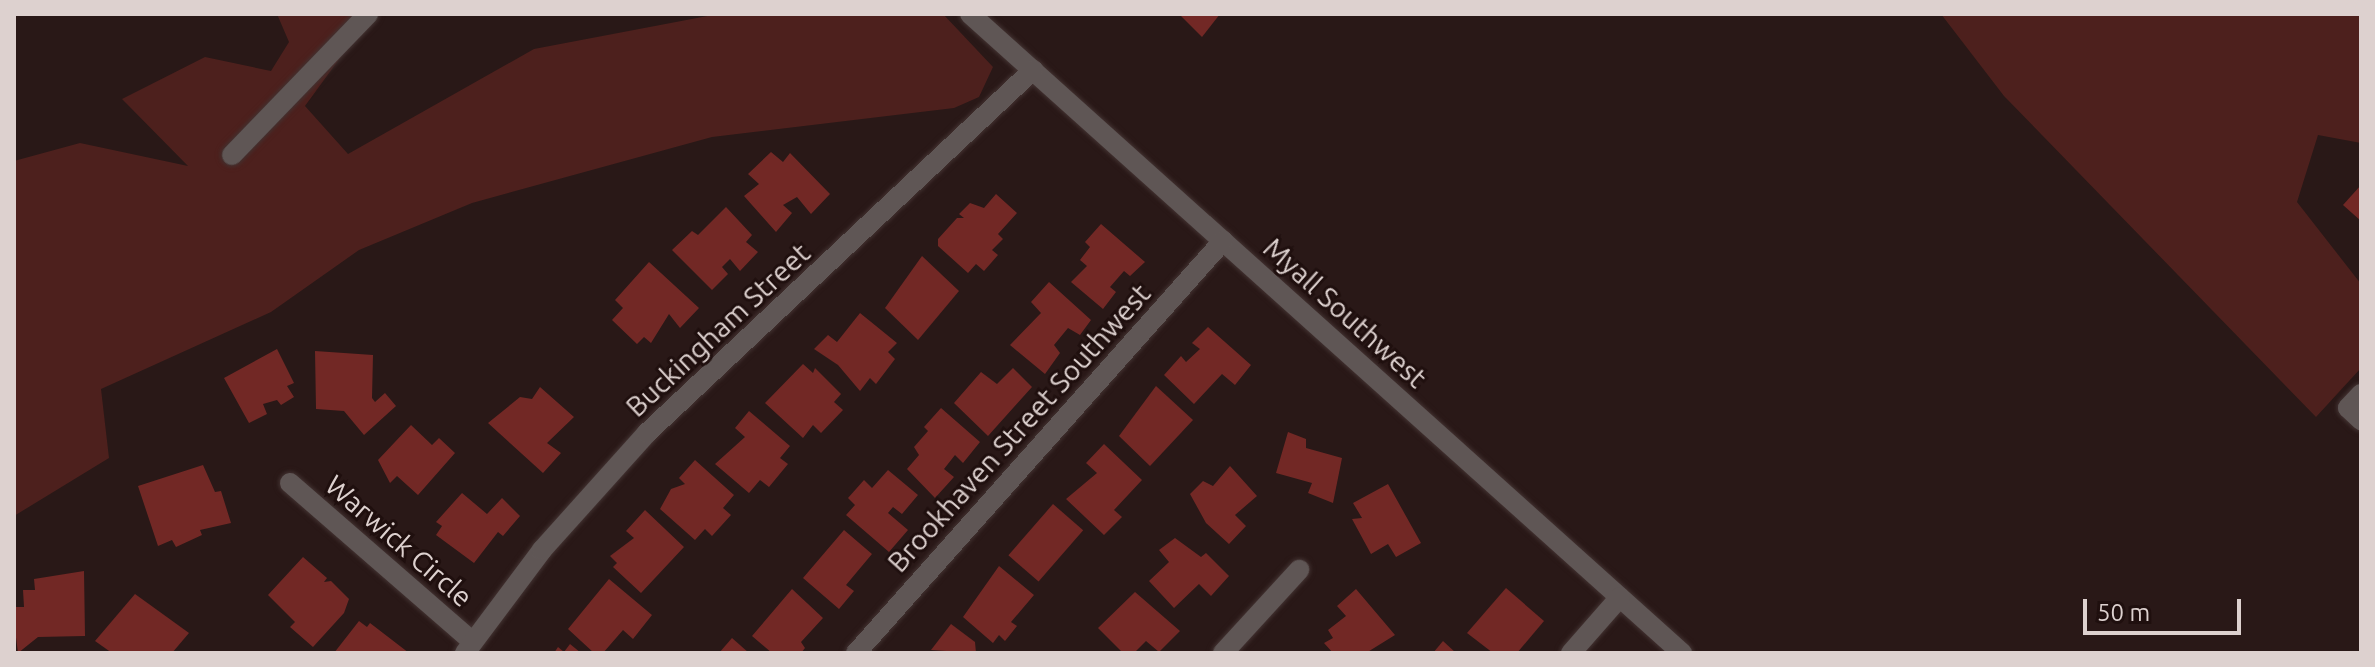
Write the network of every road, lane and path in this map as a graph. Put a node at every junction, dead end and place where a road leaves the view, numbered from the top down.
1 (368, 14) edge
2 (970, 14) edge
3 (1033, 70) junction
4 (232, 155) dead end
5 (1223, 241) junction
6 (2361, 394) edge
7 (2361, 420) edge
8 (290, 483) dead end
9 (1299, 570) dead end
10 (1620, 597) junction
11 (469, 647) edge
12 (856, 653) edge
13 (1223, 653) edge
14 (1571, 653) edge
15 (1682, 653) edge

1 - 4 street
2 - 3 street, Myall Southwest
3 - 5 street, Myall Southwest
3 - 11 street, Buckingham Street
5 - 10 street, Myall Southwest
5 - 12 street, Brookhaven Street Southwest
6 - 7 street
8 - 11 street, Warwick Circle
9 - 13 street
10 - 14 street
10 - 15 street, Myall Southwest

